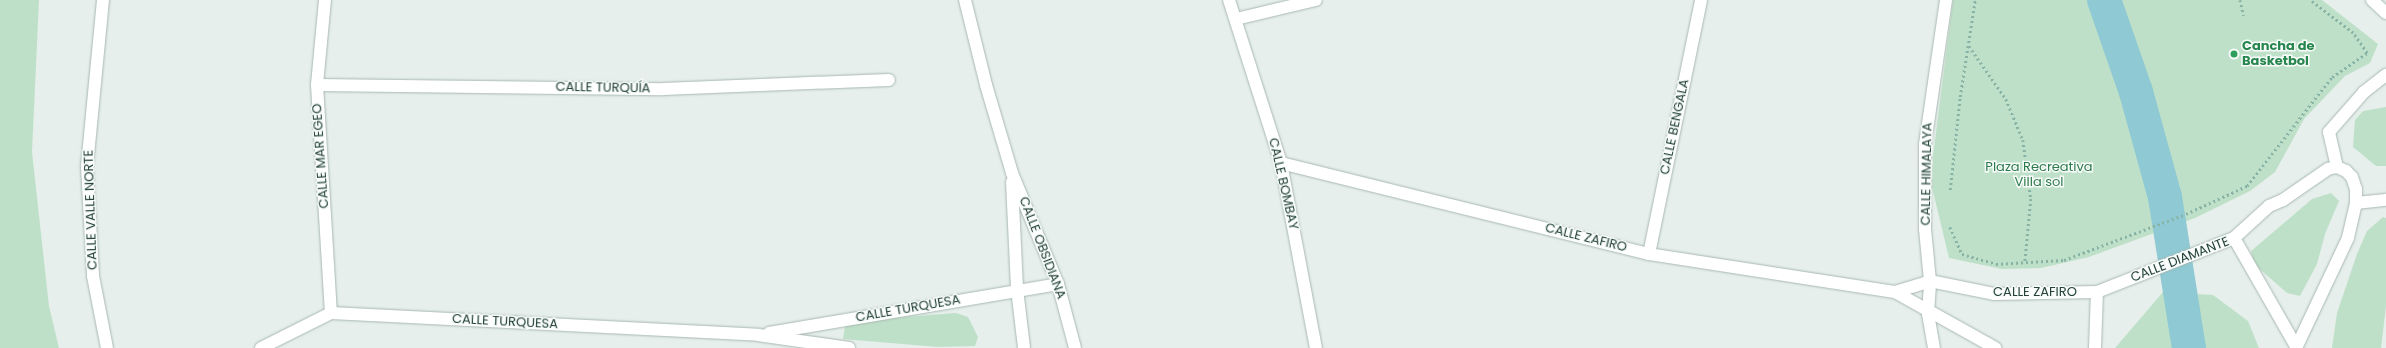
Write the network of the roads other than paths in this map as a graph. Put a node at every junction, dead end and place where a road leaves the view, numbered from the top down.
1 (103, 0) edge
2 (324, 0) edge
3 (965, 0) edge
4 (1230, 0) edge
5 (1316, 0) edge
6 (1701, 0) edge
7 (1946, 0) edge
8 (2372, 0) edge
9 (2386, 13) edge
10 (1236, 19) junction
11 (2386, 74) edge
12 (889, 80) dead end
13 (317, 85) junction
14 (1282, 163) junction
15 (2337, 167) junction
16 (1012, 173) junction
17 (2386, 200) edge
18 (2356, 203) junction
19 (2234, 238) junction
20 (1649, 254) junction
21 (1930, 281) junction
22 (1058, 284) junction
23 (1017, 289) junction
24 (1895, 292) junction
25 (2097, 292) junction
26 (331, 313) junction
27 (1928, 313) junction
28 (758, 335) junction
29 (2297, 347) edge
30 (107, 348) edge
31 (261, 348) edge
32 (849, 348) edge
33 (1024, 348) edge
34 (1075, 348) edge
35 (1316, 348) edge
36 (1934, 348) edge
37 (1995, 348) edge
38 (2095, 348) edge

1 - 30 street, CALLE VALLE NORTE
2 - 13 street, CALLE MAR EGEO
3 - 16 street, CALLE OBSIDIANA
4 - 10 street, CALLE BOMBAY
5 - 10 street
6 - 20 street, CALLE BENGALA
7 - 21 street, CALLE HIMALAYA
8 - 9 street
10 - 14 street, CALLE BOMBAY
11 - 15 street
12 - 13 street, CALLE TURQUÍA
13 - 26 street, CALLE MAR EGEO
14 - 20 street, CALLE ZAFIRO
14 - 35 street, CALLE BOMBAY
15 - 18 street
15 - 19 street
16 - 22 street, CALLE OBSIDIANA
16 - 23 street, CALLE OBSIDIANA
17 - 18 street
18 - 29 street
19 - 25 street, CALLE DIAMANTE
19 - 29 street, CALLE DIAMANTE
20 - 24 street, CALLE ZAFIRO
21 - 24 street, CALLE ZAFIRO
21 - 25 street, CALLE ZAFIRO
21 - 27 street, CALLE HIMALAYA
22 - 23 street, CALLE TURQUESA
22 - 34 street, CALLE OBSIDIANA
23 - 28 street, CALLE TURQUESA
23 - 33 street, CALLE OBSIDIANA
24 - 27 street, CALLE ZAFIRO
25 - 38 street
26 - 28 street, CALLE TURQUESA
26 - 31 street, CALLE TURQUESA
27 - 36 street, CALLE HIMALAYA
27 - 37 street, CALLE ZAFIRO
28 - 32 street, CALLE TURQUESA

